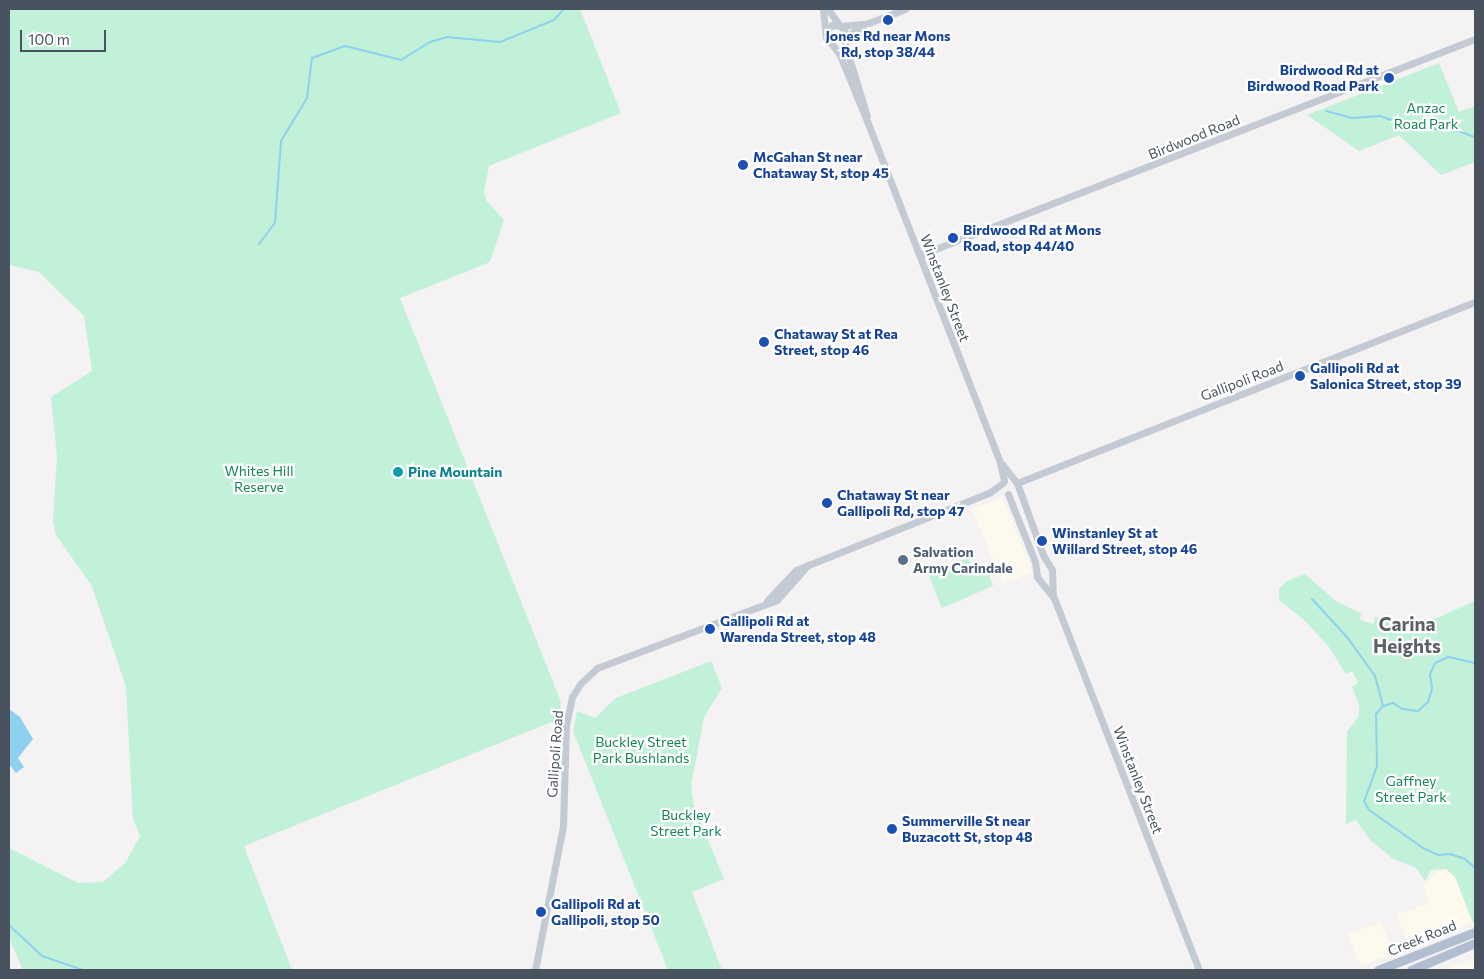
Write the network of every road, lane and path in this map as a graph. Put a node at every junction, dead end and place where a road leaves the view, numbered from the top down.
1 (823, 9) edge
2 (828, 9) edge
3 (905, 9) edge
4 (866, 24) junction
5 (840, 26) junction
6 (827, 29) junction
7 (845, 39) junction
8 (1475, 39) edge
9 (833, 45) junction
10 (868, 121) junction
11 (920, 255) junction
12 (1475, 302) edge
13 (1000, 463) junction
14 (1004, 482) junction
15 (1016, 483) junction
16 (989, 493) junction
17 (1007, 493) junction
18 (1049, 566) junction
19 (1036, 572) junction
20 (1052, 576) junction
21 (1041, 581) junction
22 (1054, 598) junction
23 (1475, 932) edge
24 (1475, 943) edge
25 (535, 970) edge
26 (1199, 970) edge
27 (1378, 970) edge
28 (1411, 970) edge

1 - 6 street, Winstanley Street
2 - 5 street, Winstanley Street
3 - 4 street
4 - 5 street
4 - 7 street
5 - 6 street
5 - 7 street, Winstanley Street
6 - 9 street, Winstanley Street
7 - 9 street
7 - 10 street, Winstanley Street
8 - 11 street, Birdwood Road
9 - 10 street, Winstanley Street
10 - 11 street, Winstanley Street
11 - 13 street, Winstanley Street
12 - 15 street, Gallipoli Road
13 - 14 street, Winstanley Street
13 - 15 street, Winstanley Street
14 - 15 street
14 - 16 street, Gallipoli Road
14 - 17 street, Winstanley Street
15 - 17 street
15 - 18 street, Winstanley Street
16 - 17 street, Gallipoli Road
16 - 25 street, Gallipoli Road
17 - 19 street, Winstanley Street
18 - 19 street
18 - 20 street, Winstanley Street
19 - 21 street, Winstanley Street
20 - 21 street
20 - 22 street, Winstanley Street
21 - 22 street, Winstanley Street
22 - 26 street, Winstanley Street
23 - 27 main road, Creek Road
24 - 28 main road, Creek Road

